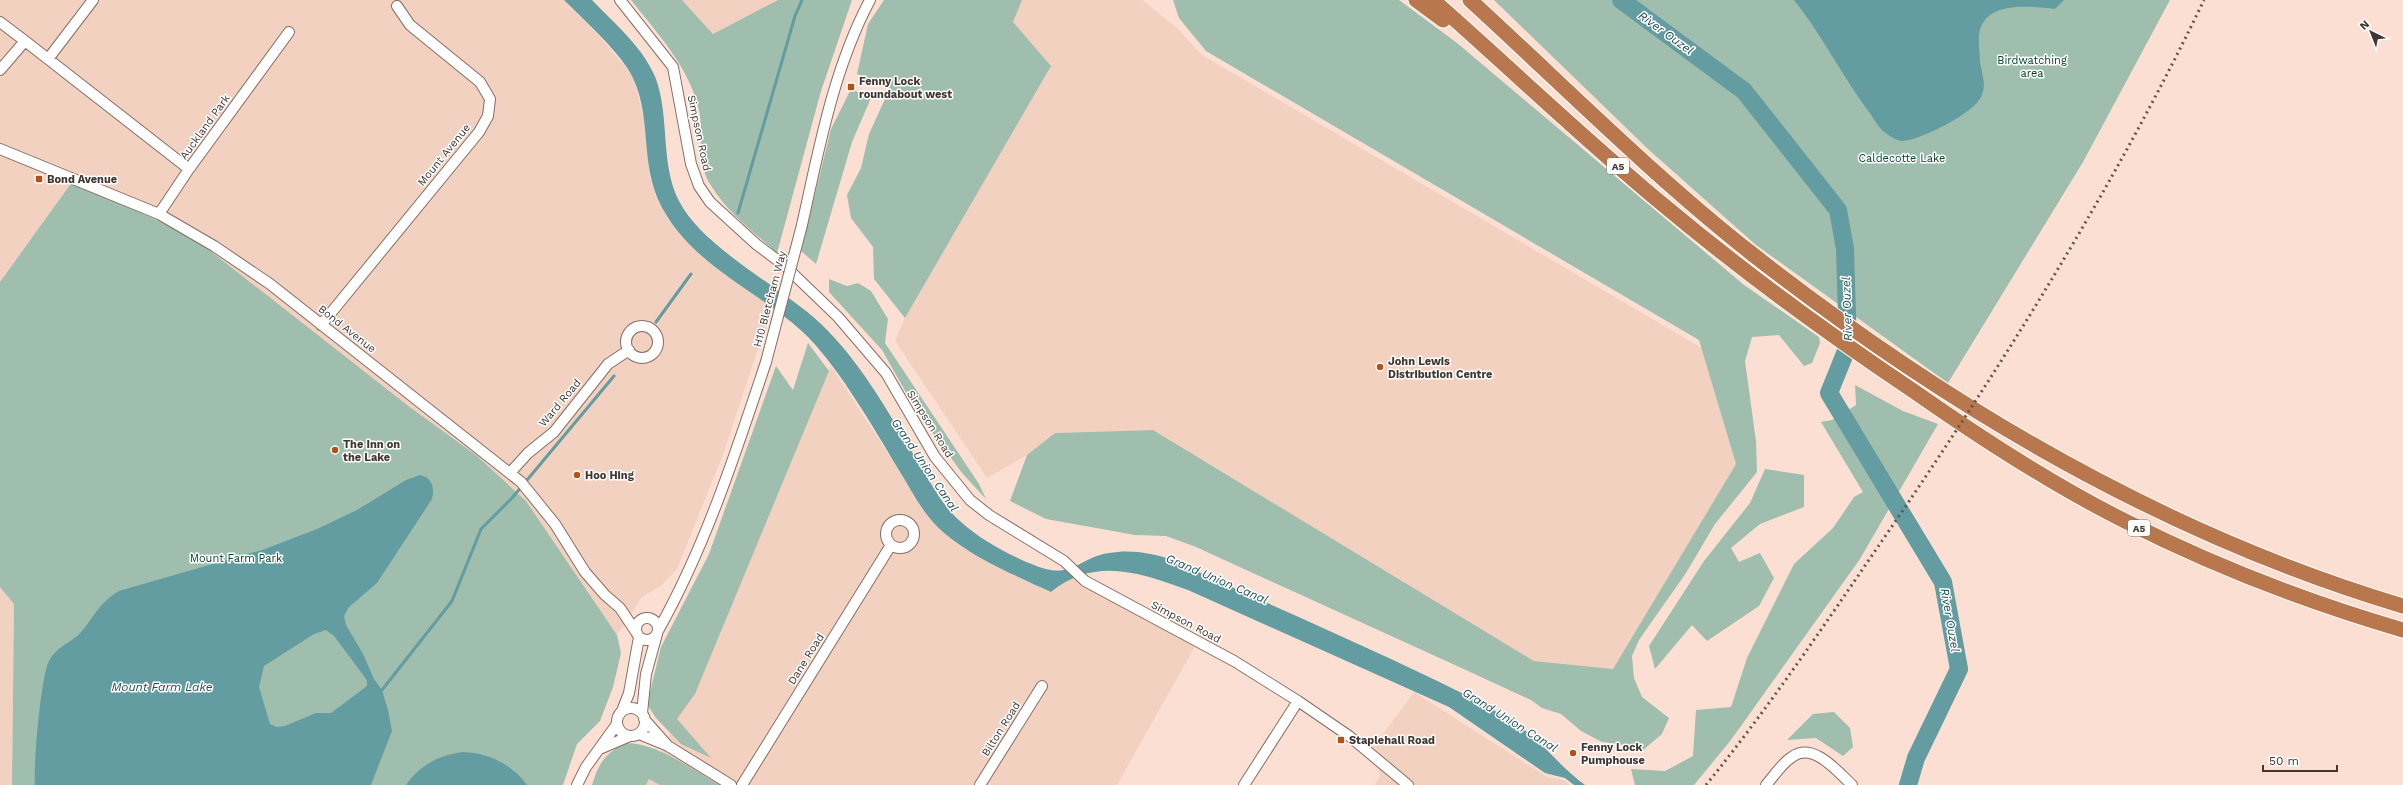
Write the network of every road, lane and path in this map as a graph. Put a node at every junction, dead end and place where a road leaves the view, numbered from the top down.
1 (93, 0) edge
2 (620, 0) edge
3 (870, 0) edge
4 (1416, 0) edge
5 (1433, 0) edge
6 (1470, 0) edge
7 (1484, 0) edge
8 (397, 6) dead end
9 (0, 22) edge
10 (289, 32) dead end
11 (1475, 37) junction
12 (25, 41) junction
13 (48, 59) junction
14 (1543, 66) junction
15 (0, 70) edge
16 (0, 149) edge
17 (188, 170) junction
18 (159, 214) junction
19 (321, 325) junction
20 (629, 350) dead end
21 (510, 473) junction
22 (892, 545) dead end
23 (676, 599) junction
24 (2403, 606) edge
25 (620, 608) junction
26 (648, 618) junction
27 (2403, 630) edge
28 (658, 631) junction
29 (638, 634) junction
30 (1042, 686) dead end
31 (1298, 701) junction
32 (622, 711) junction
33 (643, 716) junction
34 (617, 724) junction
35 (634, 735) junction
36 (668, 746) junction
37 (602, 748) junction
38 (577, 785) edge
39 (731, 785) edge
40 (742, 785) edge
41 (980, 785) edge
42 (1244, 785) edge
43 (1408, 785) edge
44 (1766, 785) edge
45 (1852, 785) edge

1 - 13 street
2 - 31 street, Simpson Road
3 - 23 street, H10 Bletcham Way, bridge
4 - 11 highway
5 - 11 highway, A5
6 - 14 highway, A5
7 - 14 highway
8 - 19 street, Mount Avenue
9 - 12 street, Auckland Park
10 - 17 street, Auckland Park
11 - 27 highway, A5
12 - 13 street, Auckland Park
12 - 15 street
13 - 17 street, Auckland Park
14 - 24 highway, A5
16 - 18 street, Bond Avenue
17 - 18 street
18 - 19 street, Bond Avenue
19 - 21 street, Bond Avenue
20 - 21 street, Ward Road
21 - 25 street, Bond Avenue
22 - 40 street, Dane Road
23 - 26 street, H10 Bletcham Way
23 - 28 street, H10 Bletcham Way
25 - 26 street, Bond Avenue
25 - 29 street, Bond Avenue
26 - 28 street
26 - 29 street
28 - 29 street
28 - 33 street, H10 Bletcham Way
29 - 32 street
30 - 41 street, Bilton Road
31 - 42 street
31 - 43 street, Simpson Road
32 - 33 street
32 - 34 street
33 - 35 street
33 - 36 street
34 - 35 street
34 - 37 street
35 - 36 street
35 - 37 street
36 - 39 street
37 - 38 street
44 - 45 street

